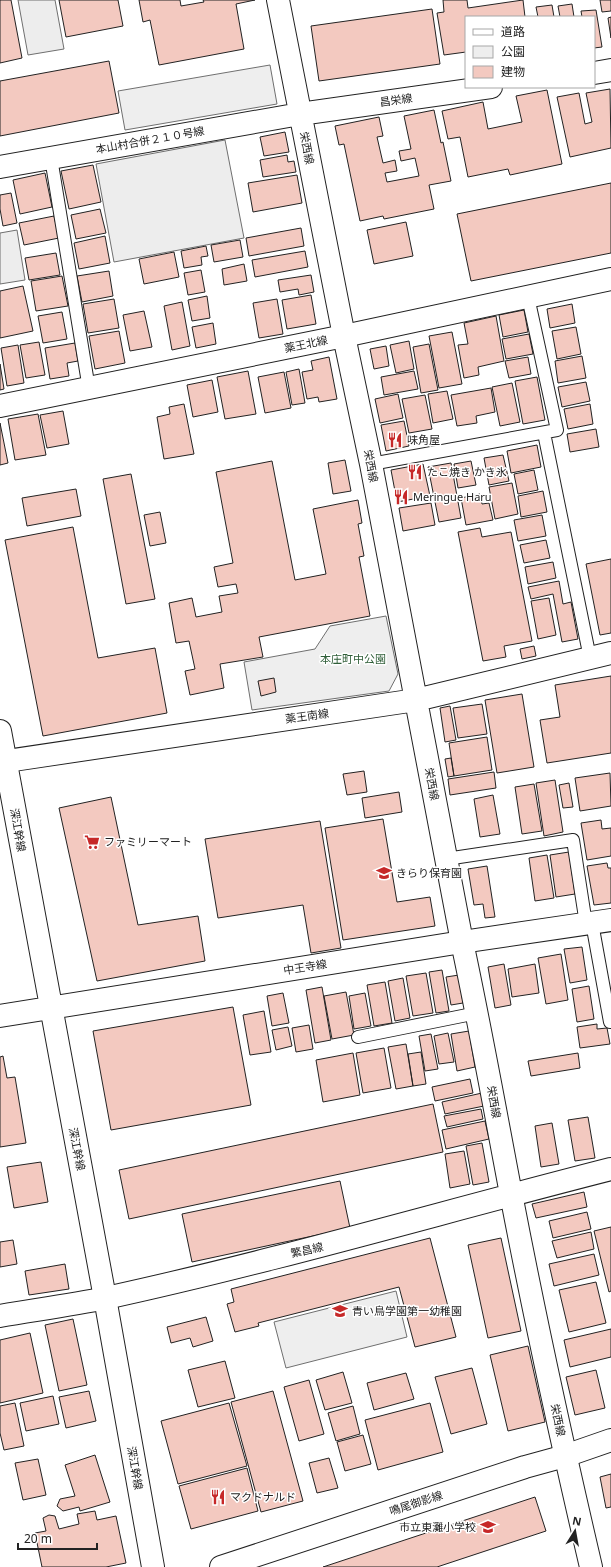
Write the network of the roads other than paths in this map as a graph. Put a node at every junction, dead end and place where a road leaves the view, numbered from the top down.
1 (278, 0) edge
2 (611, 70) edge
3 (595, 72) edge
4 (484, 88) edge
5 (300, 114) junction
6 (50, 158) junction
7 (0, 167) edge
8 (611, 279) edge
9 (528, 297) junction
10 (344, 336) junction
11 (89, 389) junction
12 (0, 406) edge
13 (544, 433) junction
14 (371, 464) junction
15 (611, 653) edge
16 (590, 658) junction
17 (416, 700) junction
18 (0, 731) edge
19 (3, 762) edge
20 (446, 859) junction
21 (596, 922) edge
22 (462, 942) junction
23 (51, 1008) junction
24 (477, 1013) junction
25 (0, 1016) edge
26 (610, 1022) edge
27 (358, 1037) dead end
28 (611, 1169) edge
29 (511, 1194) junction
30 (105, 1298) junction
31 (0, 1316) edge
32 (611, 1440) edge
33 (565, 1456) junction
34 (153, 1567) edge
35 (221, 1567) edge
36 (591, 1567) edge

1 - 5 street, 栄西線
2 - 3 street
4 - 5 street, 昌栄線
5 - 6 street, 本山村合併２１０号線
5 - 10 street, 栄西線
6 - 7 street, 本山村合併２１０号線
6 - 11 lane
8 - 9 street, 薬王北線
9 - 10 street, 薬王北線
9 - 13 lane
10 - 11 street, 薬王北線
10 - 14 street, 栄西線
11 - 12 street, 薬王北線
13 - 14 lane
13 - 16 lane
14 - 17 street, 栄西線
15 - 16 street, 薬王南線
16 - 17 street, 薬王南線
17 - 19 street, 薬王南線
17 - 20 street, 栄西線
18 - 19 street, 深江幹線
19 - 23 street, 深江幹線
20 - 21 lane
20 - 22 street, 栄西線
21 - 22 street, 中王寺線
21 - 26 lane
22 - 23 street, 中王寺線
22 - 24 street, 栄西線
23 - 25 street, 中王寺線
23 - 30 street, 深江幹線
24 - 27 lane
24 - 29 street, 栄西線
28 - 29 street, 繁昌線
29 - 30 street, 繁昌線
29 - 33 street, 栄西線
30 - 31 street, 繁昌線
30 - 34 street, 深江幹線
32 - 33 street, 鳴尾御影線
33 - 35 street, 鳴尾御影線
33 - 36 street, 栄西線

